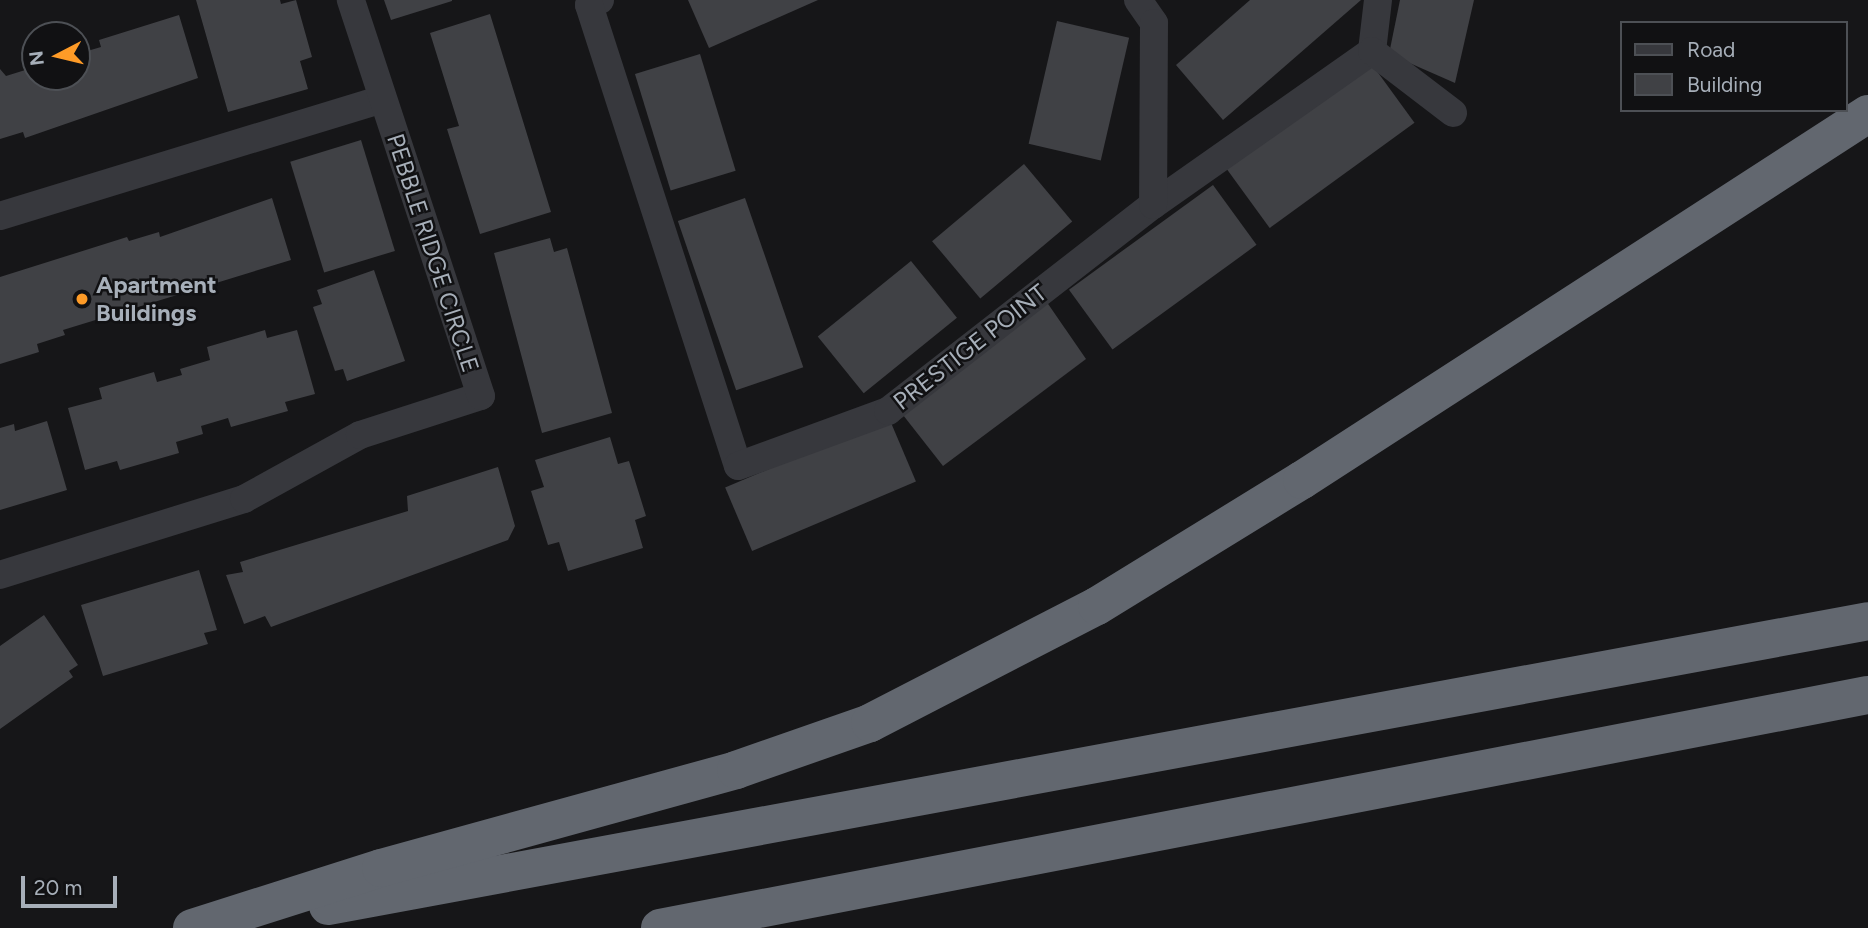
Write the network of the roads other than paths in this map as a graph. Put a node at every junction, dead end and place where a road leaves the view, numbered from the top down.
1 (351, 0) edge
2 (600, 0) edge
3 (1138, 0) edge
4 (1378, 0) edge
5 (1372, 51) junction
6 (382, 99) junction
7 (1453, 113) dead end
8 (1868, 114) edge
9 (1153, 205) junction
10 (0, 216) edge
11 (0, 575) edge
12 (1868, 621) edge
13 (1868, 695) edge
14 (192, 928) edge
15 (210, 928) edge
16 (660, 928) edge

1 - 6 street, PEBBLE RIDGE CIRCLE
2 - 9 street, PRESTIGE POINT
3 - 9 street
4 - 5 street
5 - 7 street
5 - 9 street, PRESTIGE POINT
6 - 10 street
6 - 11 street, PEBBLE RIDGE CIRCLE
8 - 14 highway
12 - 15 highway
13 - 16 highway

